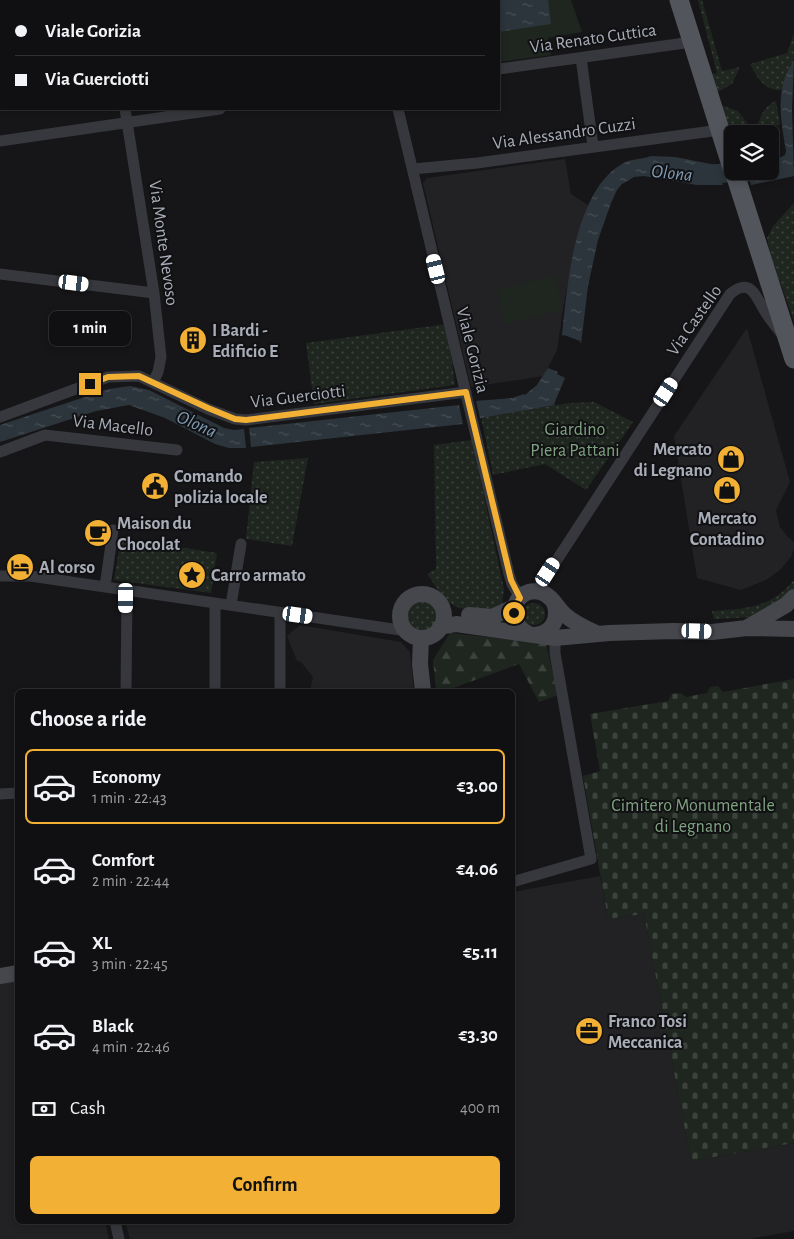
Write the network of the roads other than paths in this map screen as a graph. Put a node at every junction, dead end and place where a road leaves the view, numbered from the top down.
1 (679, 0) edge
2 (692, 42) junction
3 (581, 58) junction
4 (500, 69) edge
5 (125, 110) edge
6 (213, 110) edge
7 (398, 110) edge
8 (128, 122) junction
9 (720, 130) junction
10 (0, 141) edge
11 (724, 143) edge
12 (593, 146) junction
13 (412, 169) junction
14 (736, 180) edge
15 (0, 274) edge
16 (154, 292) junction
17 (792, 352) edge
18 (153, 382) junction
19 (466, 392) junction
20 (0, 417) edge
21 (176, 450) dead end
22 (0, 452) edge
23 (114, 530) dead end
24 (241, 544) dead end
25 (0, 576) edge
26 (105, 587) junction
27 (126, 590) junction
28 (794, 597) edge
29 (524, 599) junction
30 (215, 603) junction
31 (554, 603) junction
32 (232, 605) junction
33 (441, 606) junction
34 (280, 612) junction
35 (440, 627) junction
36 (747, 628) junction
37 (792, 629) edge
38 (414, 634) junction
39 (596, 634) junction
40 (532, 635) junction
41 (555, 638) junction
42 (126, 689) edge
43 (215, 689) edge
44 (280, 689) edge
45 (423, 689) edge
46 (0, 794) edge
47 (15, 794) edge
48 (515, 881) edge
49 (15, 974) edge
50 (0, 976) edge
51 (116, 1224) edge
52 (119, 1239) edge

1 - 2 main road
2 - 3 street, Via Renato Cuttica
2 - 9 main road
3 - 4 street, Via Renato Cuttica
3 - 12 street
5 - 8 street, Via Monte Nevoso
6 - 8 street
7 - 13 street, Viale Gorizia
8 - 10 street
8 - 16 street, Via Monte Nevoso
9 - 11 main road
9 - 12 street, Via Alessandro Cuzzi
12 - 13 street, Via Alessandro Cuzzi
13 - 19 street, Viale Gorizia
14 - 17 main road
15 - 16 street
16 - 18 street, Via Monte Nevoso
17 - 29 street, Via Castello
18 - 19 street, Via Guerciotti
18 - 20 street, Via Guerciotti
19 - 29 street, Viale Gorizia
21 - 22 street, Via Macello
23 - 26 street
24 - 32 street
25 - 26 street
26 - 27 street
27 - 30 street
27 - 42 street
28 - 36 street
29 - 31 street
29 - 33 street
29 - 40 street
30 - 32 street
30 - 43 street
31 - 39 street
31 - 40 street
32 - 34 street
33 - 35 street
33 - 38 street
34 - 38 street
34 - 44 street
35 - 38 street
35 - 40 street
36 - 37 street
36 - 39 street
38 - 45 street
39 - 41 street
40 - 41 street
41 - 48 street
46 - 47 street
49 - 50 street
51 - 52 street

